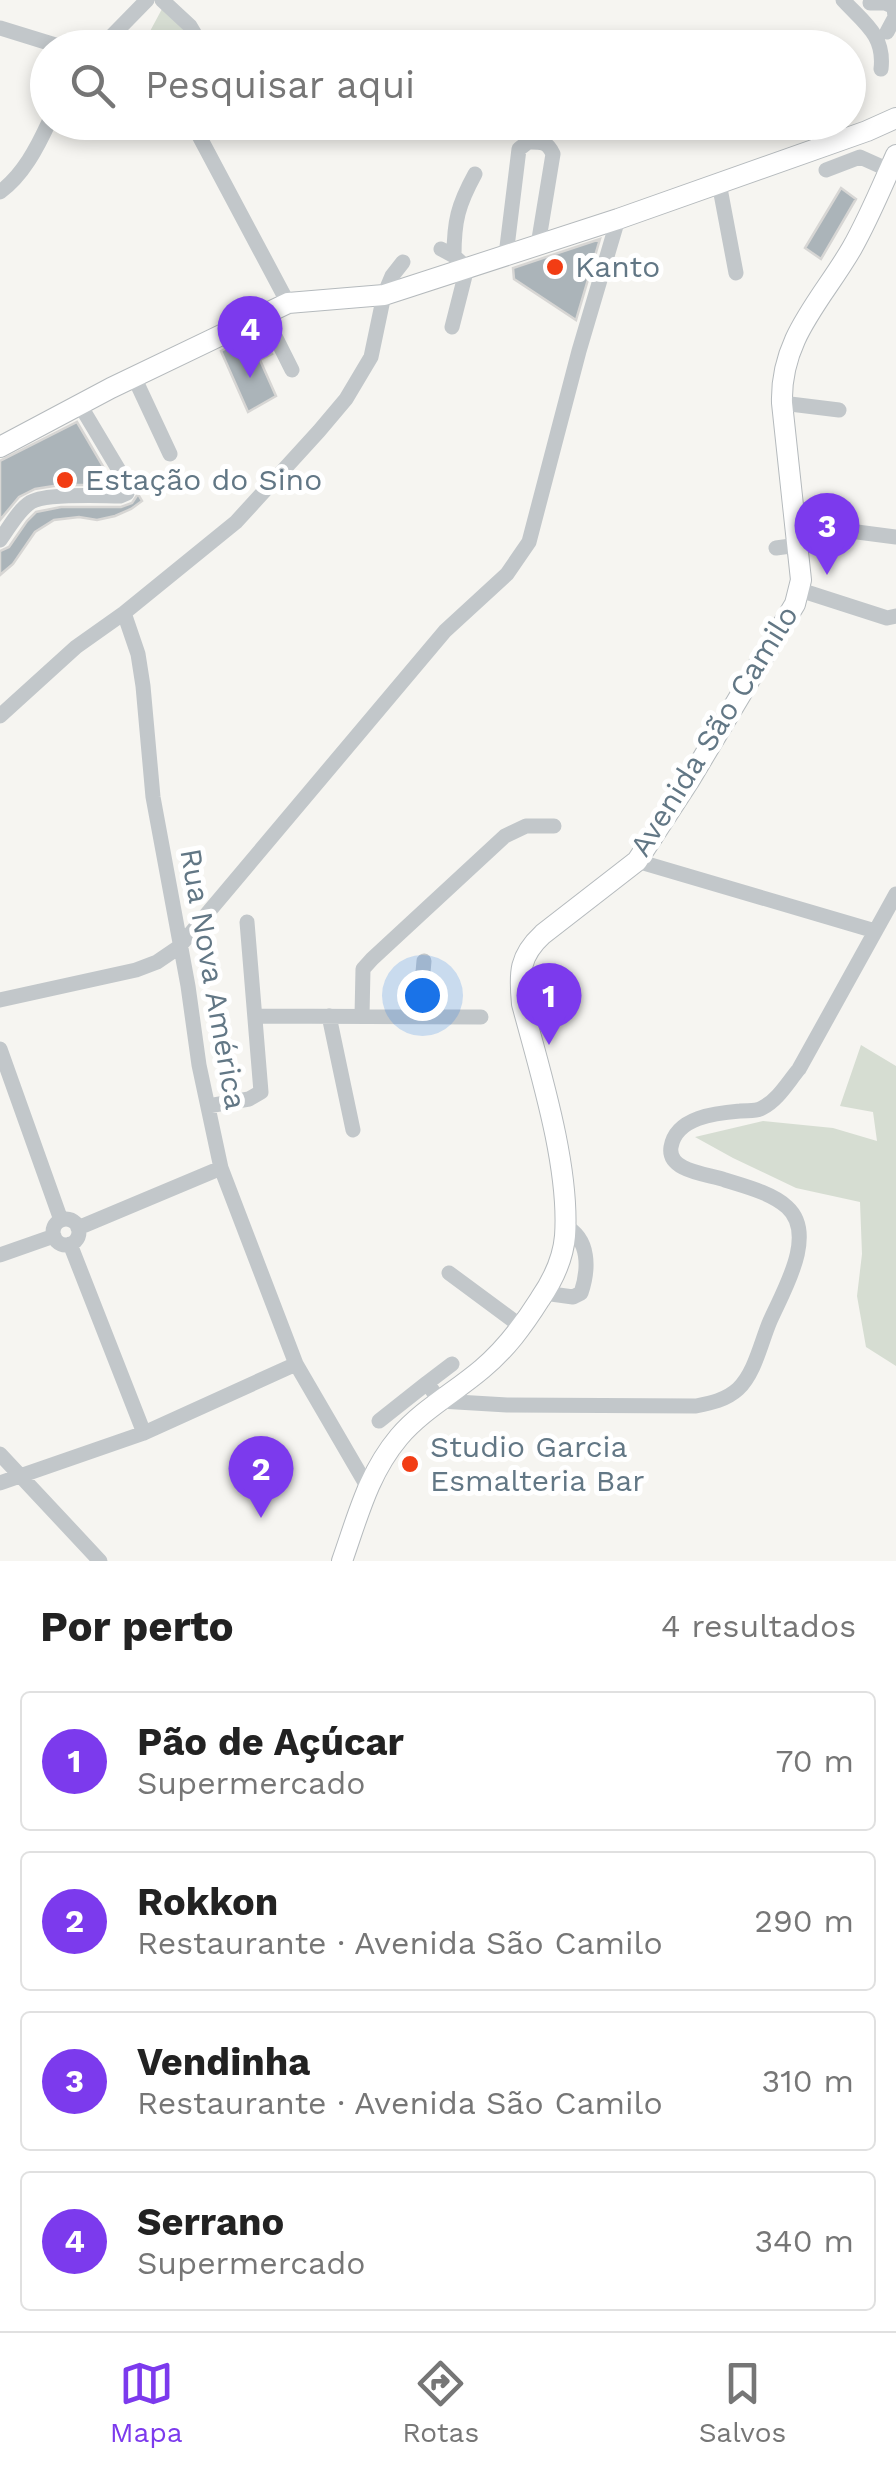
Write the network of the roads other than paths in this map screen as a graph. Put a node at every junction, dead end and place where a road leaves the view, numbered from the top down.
1 (147, 0) edge
2 (162, 0) edge
3 (843, 0) edge
4 (870, 3) dead end
5 (895, 6) edge
6 (0, 28) edge
7 (118, 30) edge
8 (192, 30) edge
9 (887, 32) dead end
10 (30, 37) edge
11 (881, 69) dead end
12 (896, 104) edge
13 (896, 118) edge
14 (866, 120) edge
15 (866, 131) edge
16 (40, 140) edge
17 (201, 140) edge
18 (835, 140) edge
19 (838, 140) edge
20 (832, 142) junction
21 (893, 162) edge
22 (826, 170) dead end
23 (475, 174) dead end
24 (718, 183) junction
25 (0, 192) edge
26 (618, 219) junction
27 (538, 245) junction
28 (506, 256) junction
29 (454, 258) junction
30 (403, 262) dead end
31 (736, 273) dead end
32 (384, 295) junction
33 (288, 303) junction
34 (264, 314) junction
35 (452, 328) dead end
36 (292, 370) dead end
37 (134, 376) junction
38 (782, 403) junction
39 (80, 404) junction
40 (839, 410) dead end
41 (0, 446) edge
42 (170, 454) dead end
43 (796, 524) junction
44 (896, 537) edge
45 (0, 540) edge
46 (798, 546) junction
47 (776, 548) dead end
48 (800, 590) junction
49 (124, 612) junction
50 (896, 616) edge
51 (0, 716) edge
52 (554, 826) dead end
53 (637, 861) junction
54 (896, 894) edge
55 (247, 922) dead end
56 (876, 931) junction
57 (179, 947) junction
58 (424, 961) dead end
59 (0, 1000) edge
60 (254, 1016) junction
61 (329, 1016) junction
62 (362, 1016) junction
63 (420, 1016) junction
64 (481, 1017) dead end
65 (0, 1048) edge
66 (208, 1106) junction
67 (353, 1130) dead end
68 (221, 1168) junction
69 (61, 1220) junction
70 (565, 1226) junction
71 (78, 1228) junction
72 (54, 1236) junction
73 (70, 1244) junction
74 (0, 1255) edge
75 (449, 1273) dead end
76 (544, 1293) junction
77 (522, 1328) junction
78 (296, 1364) junction
79 (452, 1364) dead end
80 (428, 1383) junction
81 (440, 1401) junction
82 (380, 1421) dead end
83 (144, 1433) junction
84 (0, 1454) edge
85 (20, 1476) junction
86 (0, 1483) edge
87 (367, 1486) junction
88 (100, 1561) edge
89 (342, 1561) edge

1 - 7 street
2 - 8 street
3 - 11 street
4 - 5 street
5 - 9 street
6 - 10 street
12 - 14 main road
13 - 15 main road
16 - 25 street
17 - 33 street
18 - 20 main road
19 - 20 main road
20 - 24 main road
21 - 22 street
21 - 38 main road, Avenida São Camilo
23 - 29 street
24 - 26 main road
24 - 31 street
26 - 27 main road
26 - 57 street
27 - 28 main road
27 - 28 street
28 - 29 main road
29 - 32 main road
29 - 35 street
30 - 32 street
32 - 33 main road
32 - 49 street
33 - 34 main road
34 - 36 street
34 - 37 main road
37 - 39 main road
37 - 42 street
38 - 40 street
38 - 43 main road, Avenida São Camilo
39 - 41 main road
39 - 45 street
43 - 44 street
43 - 46 main road, Avenida São Camilo
46 - 47 street
46 - 48 main road, Avenida São Camilo
48 - 50 street
48 - 53 main road, Avenida São Camilo
49 - 51 street
49 - 57 street, Rua Nova América
52 - 62 street
53 - 56 street
53 - 70 main road, Avenida São Camilo
54 - 56 street
55 - 60 street
56 - 81 street
57 - 59 street
57 - 66 street, Rua Nova América
58 - 63 street
60 - 61 street
60 - 66 street
61 - 62 street
61 - 67 street
62 - 63 street
63 - 64 street
65 - 69 street
66 - 68 street, Rua Nova América
68 - 71 street
68 - 78 street, Rua Nova América
69 - 71 street
69 - 72 street
70 - 76 main road, Avenida São Camilo
70 - 76 street
71 - 73 street
72 - 73 street
72 - 74 street
73 - 83 street
75 - 77 street
76 - 77 main road, Avenida São Camilo
77 - 81 main road, Avenida São Camilo
78 - 83 street
78 - 87 street, Rua Nova América
79 - 80 street
80 - 81 street
80 - 82 street
81 - 87 main road, Avenida São Camilo
83 - 85 street
84 - 85 street
85 - 86 street
85 - 88 street
87 - 89 main road, Avenida São Camilo

